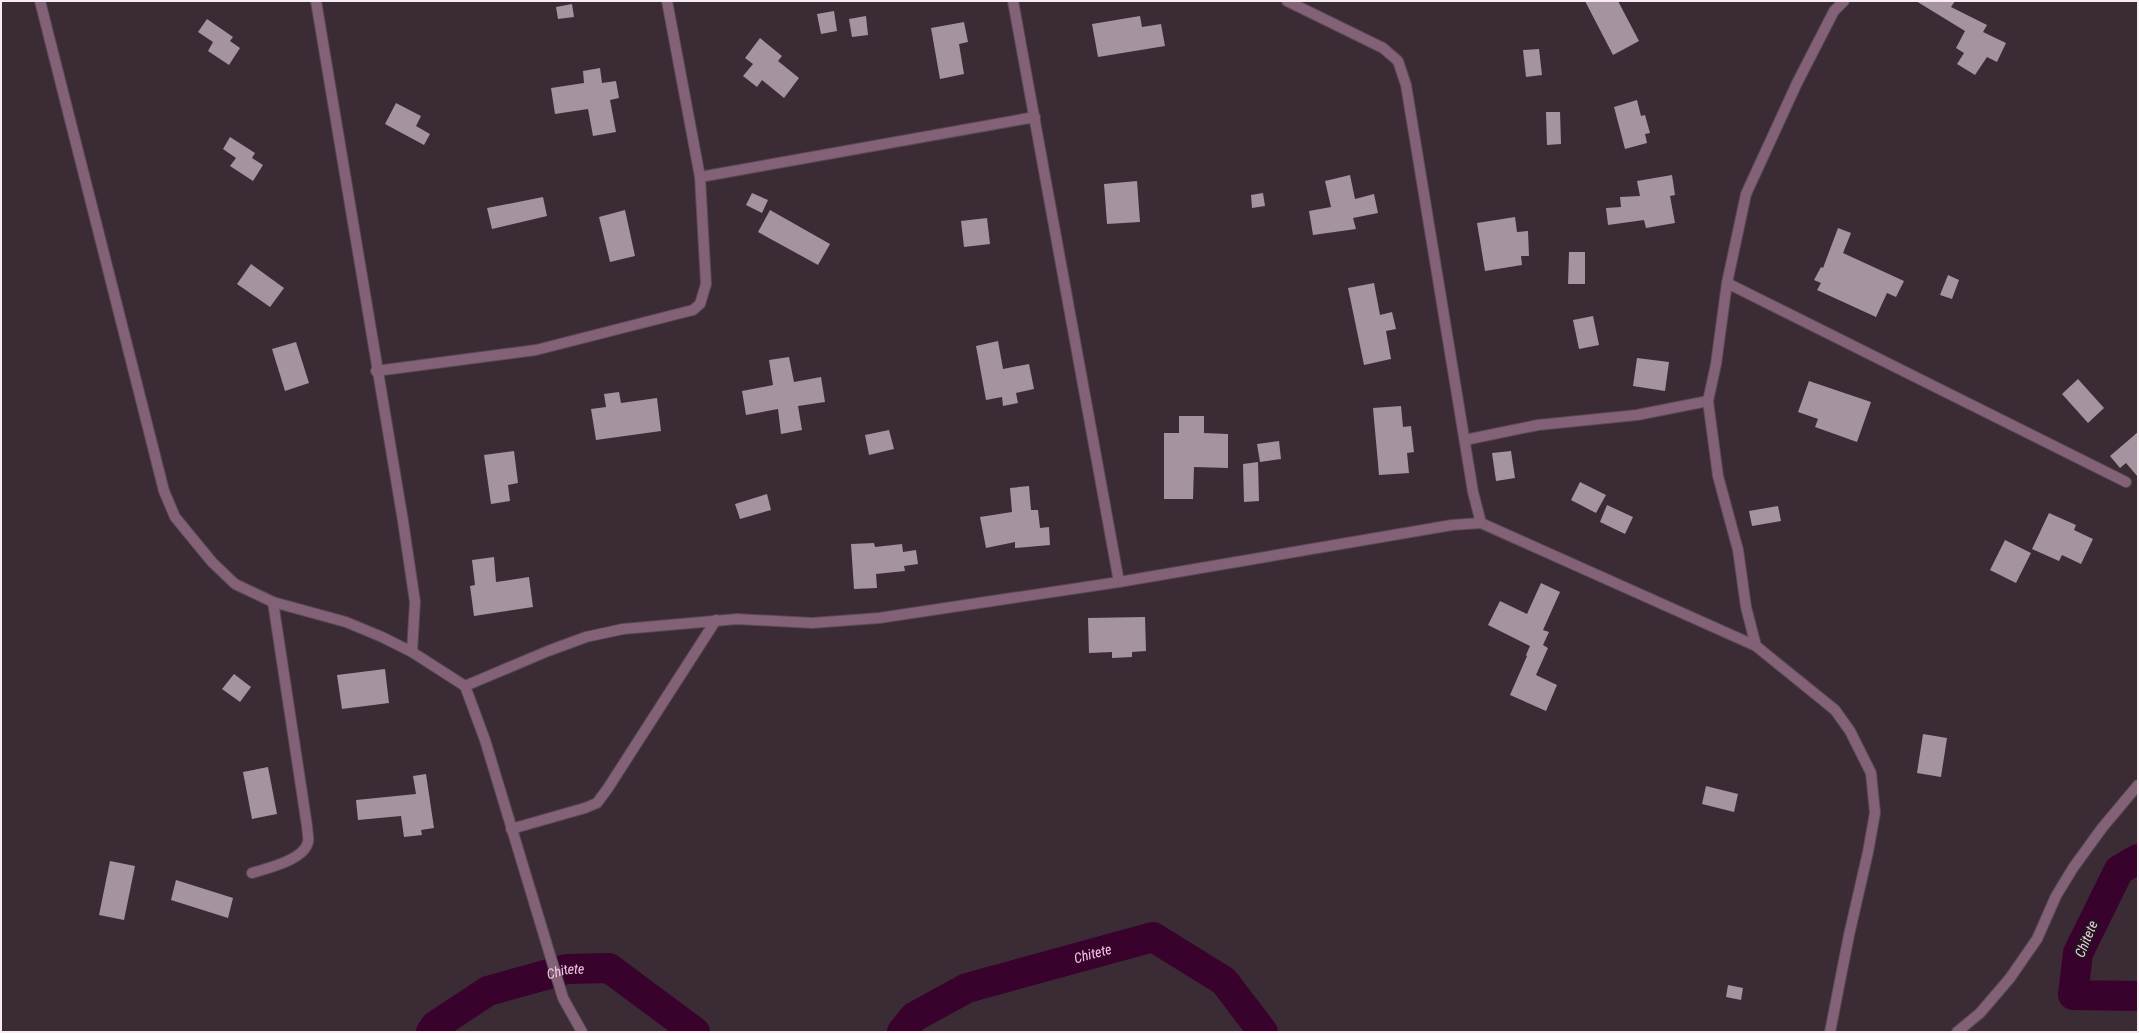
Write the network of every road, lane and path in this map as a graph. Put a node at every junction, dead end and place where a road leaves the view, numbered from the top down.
1 (40, 1) edge
2 (316, 1) edge
3 (668, 1) edge
4 (1013, 1) edge
5 (1287, 1) edge
6 (1844, 1) edge
7 (1035, 116) junction
8 (700, 177) junction
9 (1726, 283) junction
10 (376, 371) junction
11 (1708, 401) junction
12 (1465, 440) junction
13 (2126, 482) dead end
14 (1481, 523) junction
15 (1119, 582) junction
16 (273, 602) junction
17 (716, 620) junction
18 (1756, 646) junction
19 (412, 652) junction
20 (465, 686) junction
21 (2138, 785) edge
22 (511, 829) junction
23 (252, 873) dead end
24 (582, 1032) edge
25 (1830, 1032) edge
26 (1957, 1032) edge

1 - 16 street
2 - 10 street
3 - 8 street
4 - 7 street
5 - 12 street
6 - 9 street
7 - 8 street
7 - 15 street
8 - 10 street
9 - 11 street
9 - 13 street
10 - 19 street
11 - 12 street
11 - 18 street
12 - 14 street
14 - 15 street
14 - 18 street
15 - 17 street
16 - 19 street
16 - 23 street
17 - 20 street
17 - 22 street
18 - 25 street
19 - 20 street
20 - 22 street
21 - 26 street
22 - 24 street

